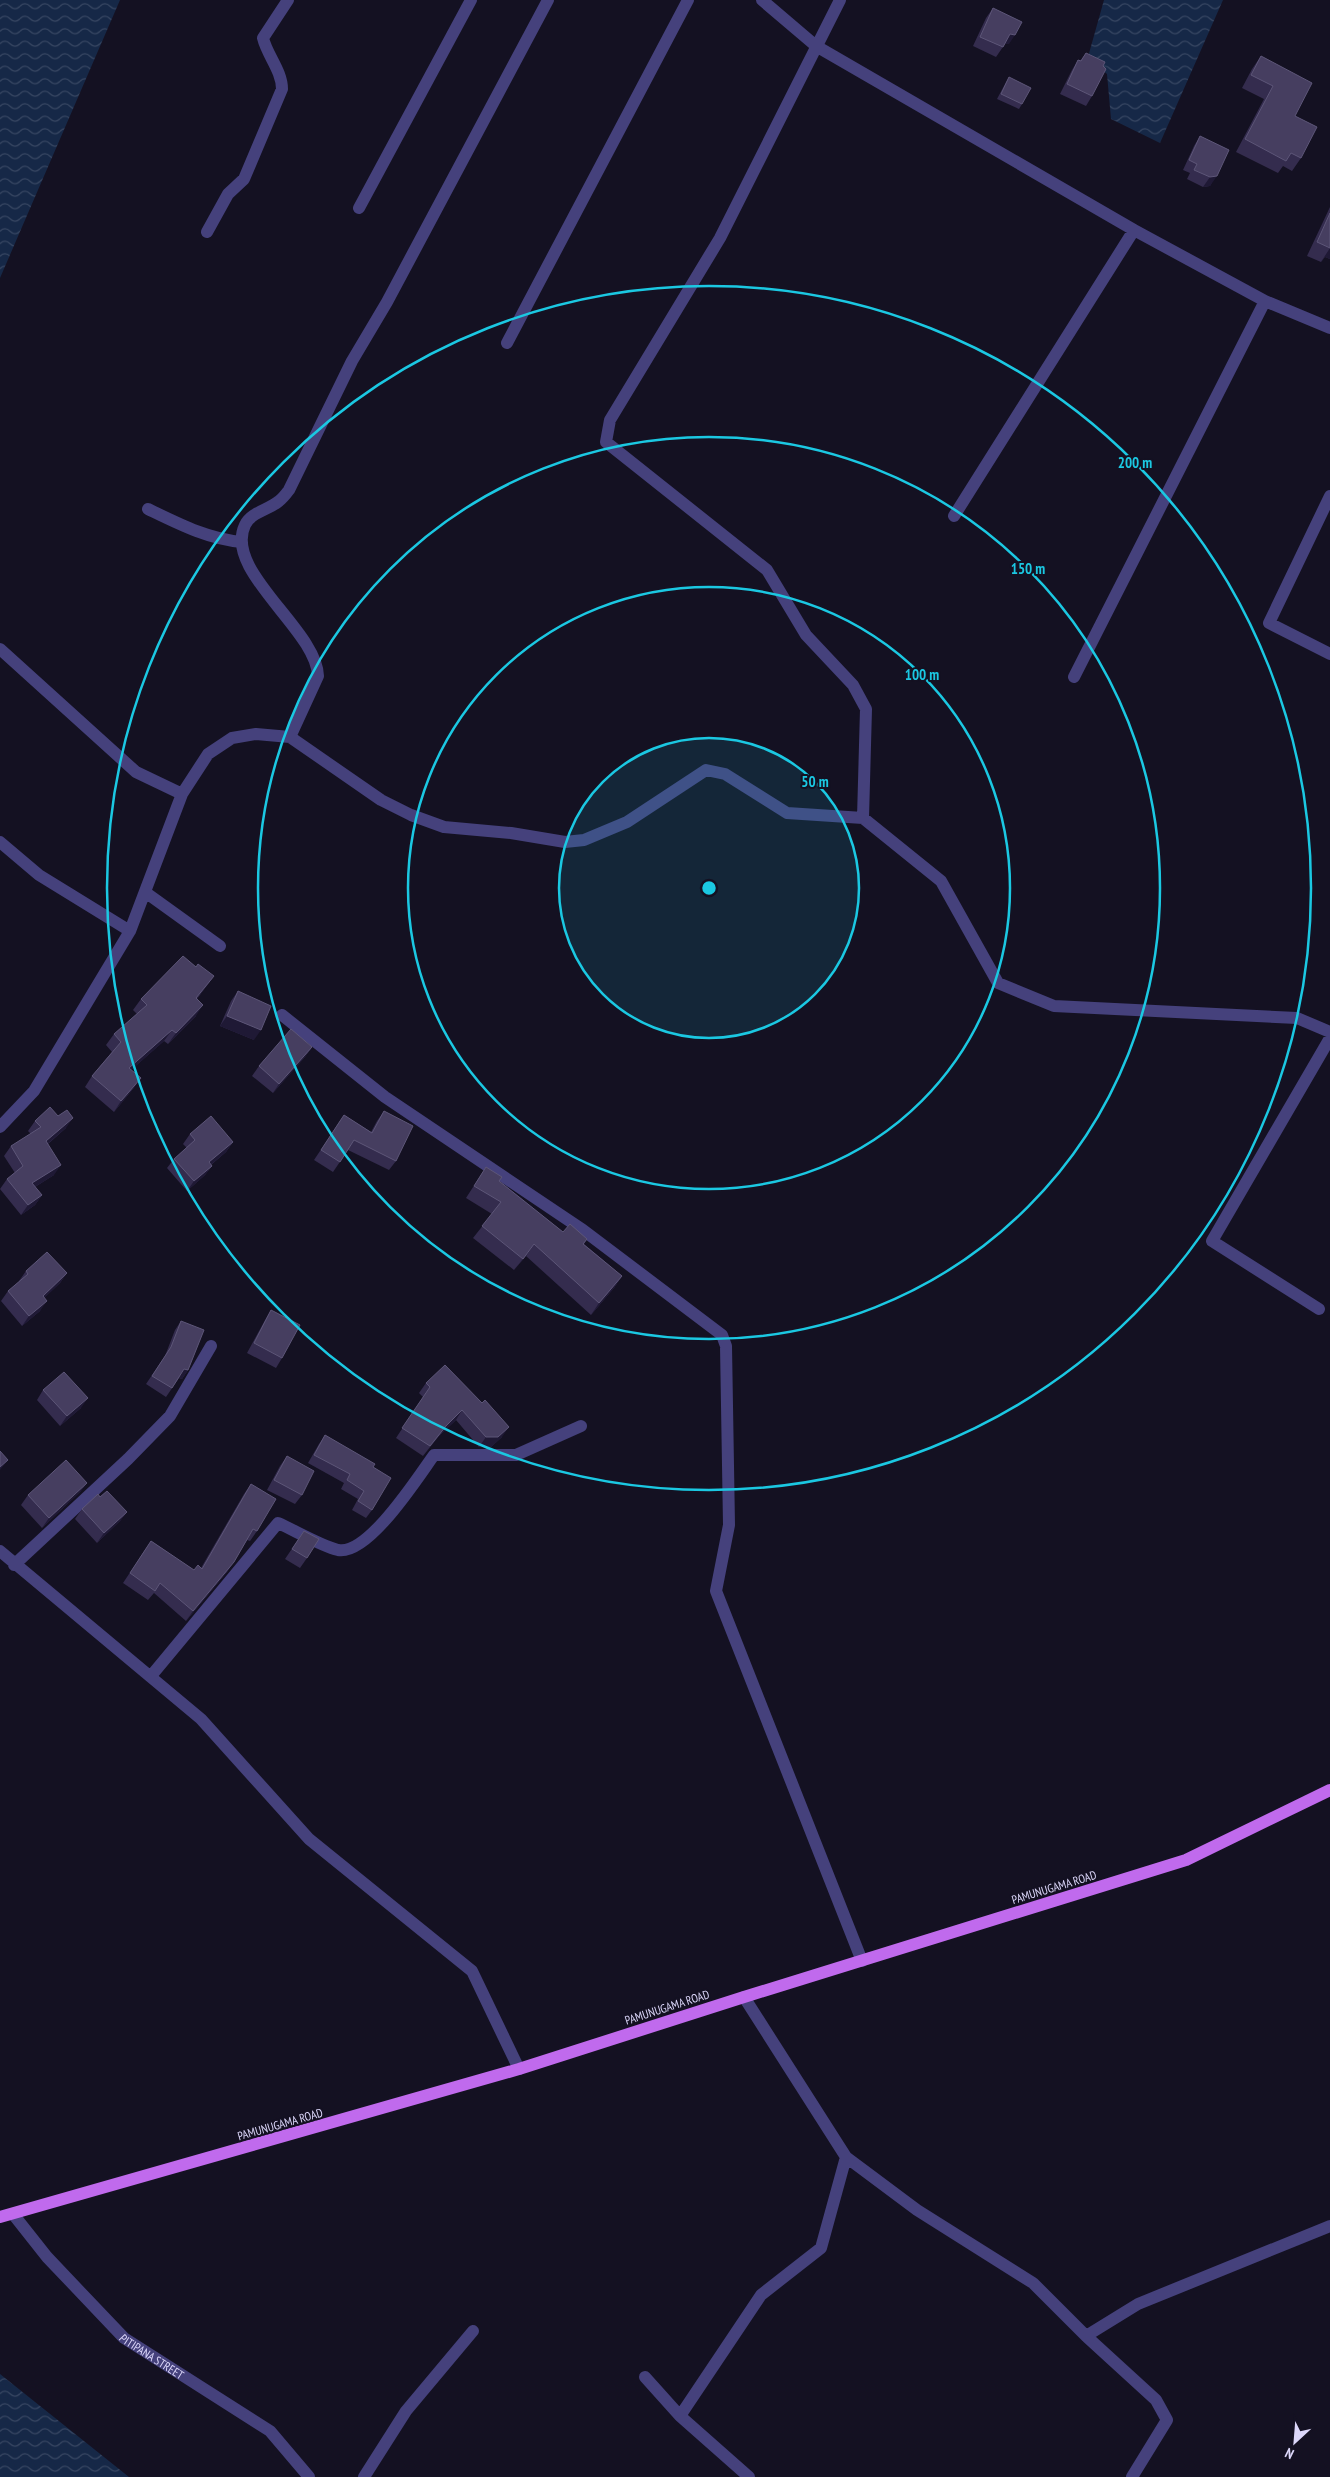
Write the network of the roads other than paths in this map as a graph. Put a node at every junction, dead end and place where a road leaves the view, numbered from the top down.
1 (288, 0) edge
2 (471, 0) edge
3 (548, 0) edge
4 (688, 0) edge
5 (762, 0) edge
6 (840, 0) edge
7 (816, 46) junction
8 (360, 208) dead end
9 (1134, 230) junction
10 (207, 232) dead end
11 (1265, 302) junction
12 (1330, 328) edge
13 (507, 343) dead end
14 (1330, 496) edge
15 (148, 509) dead end
16 (954, 516) dead end
17 (242, 542) junction
18 (0, 650) edge
19 (1330, 654) edge
20 (1074, 677) dead end
21 (290, 737) junction
22 (182, 794) junction
23 (863, 818) junction
24 (0, 842) edge
25 (145, 892) junction
26 (130, 931) junction
27 (220, 946) dead end
28 (282, 1015) dead end
29 (1330, 1032) edge
30 (1330, 1038) edge
31 (0, 1127) edge
32 (1320, 1309) dead end
33 (211, 1346) dead end
34 (581, 1426) dead end
35 (0, 1551) edge
36 (14, 1565) junction
37 (151, 1676) junction
38 (1330, 1790) edge
39 (862, 1961) junction
40 (744, 1996) junction
41 (519, 2069) junction
42 (846, 2157) junction
43 (13, 2214) junction
44 (0, 2217) edge
45 (1330, 2226) edge
46 (473, 2331) dead end
47 (1086, 2336) junction
48 (645, 2377) dead end
49 (680, 2416) junction
50 (309, 2477) edge
51 (364, 2477) edge
52 (749, 2477) edge
53 (1132, 2477) edge

1 - 10 street
2 - 8 street
3 - 17 street
4 - 13 street
5 - 7 street
6 - 7 street
7 - 9 street
7 - 23 street
9 - 11 street
9 - 16 street
11 - 12 street
11 - 20 street
14 - 19 street
15 - 17 street
17 - 21 street
18 - 22 street
21 - 22 street
21 - 23 street
22 - 25 street
23 - 29 street
24 - 26 street
25 - 26 street
25 - 27 street
26 - 31 street
28 - 39 street
30 - 32 street
33 - 36 street
34 - 37 street
35 - 36 street
36 - 37 street
37 - 41 street
38 - 39 main road, PAMUNUGAMA ROAD
39 - 40 main road, PAMUNUGAMA ROAD
40 - 41 main road, PAMUNUGAMA ROAD
40 - 42 street
41 - 43 main road, PAMUNUGAMA ROAD
42 - 47 street
42 - 49 street
43 - 44 main road, PAMUNUGAMA ROAD
43 - 50 street, PITIPANA STREET
45 - 47 street
46 - 51 street
47 - 53 street
48 - 49 street
49 - 52 street

